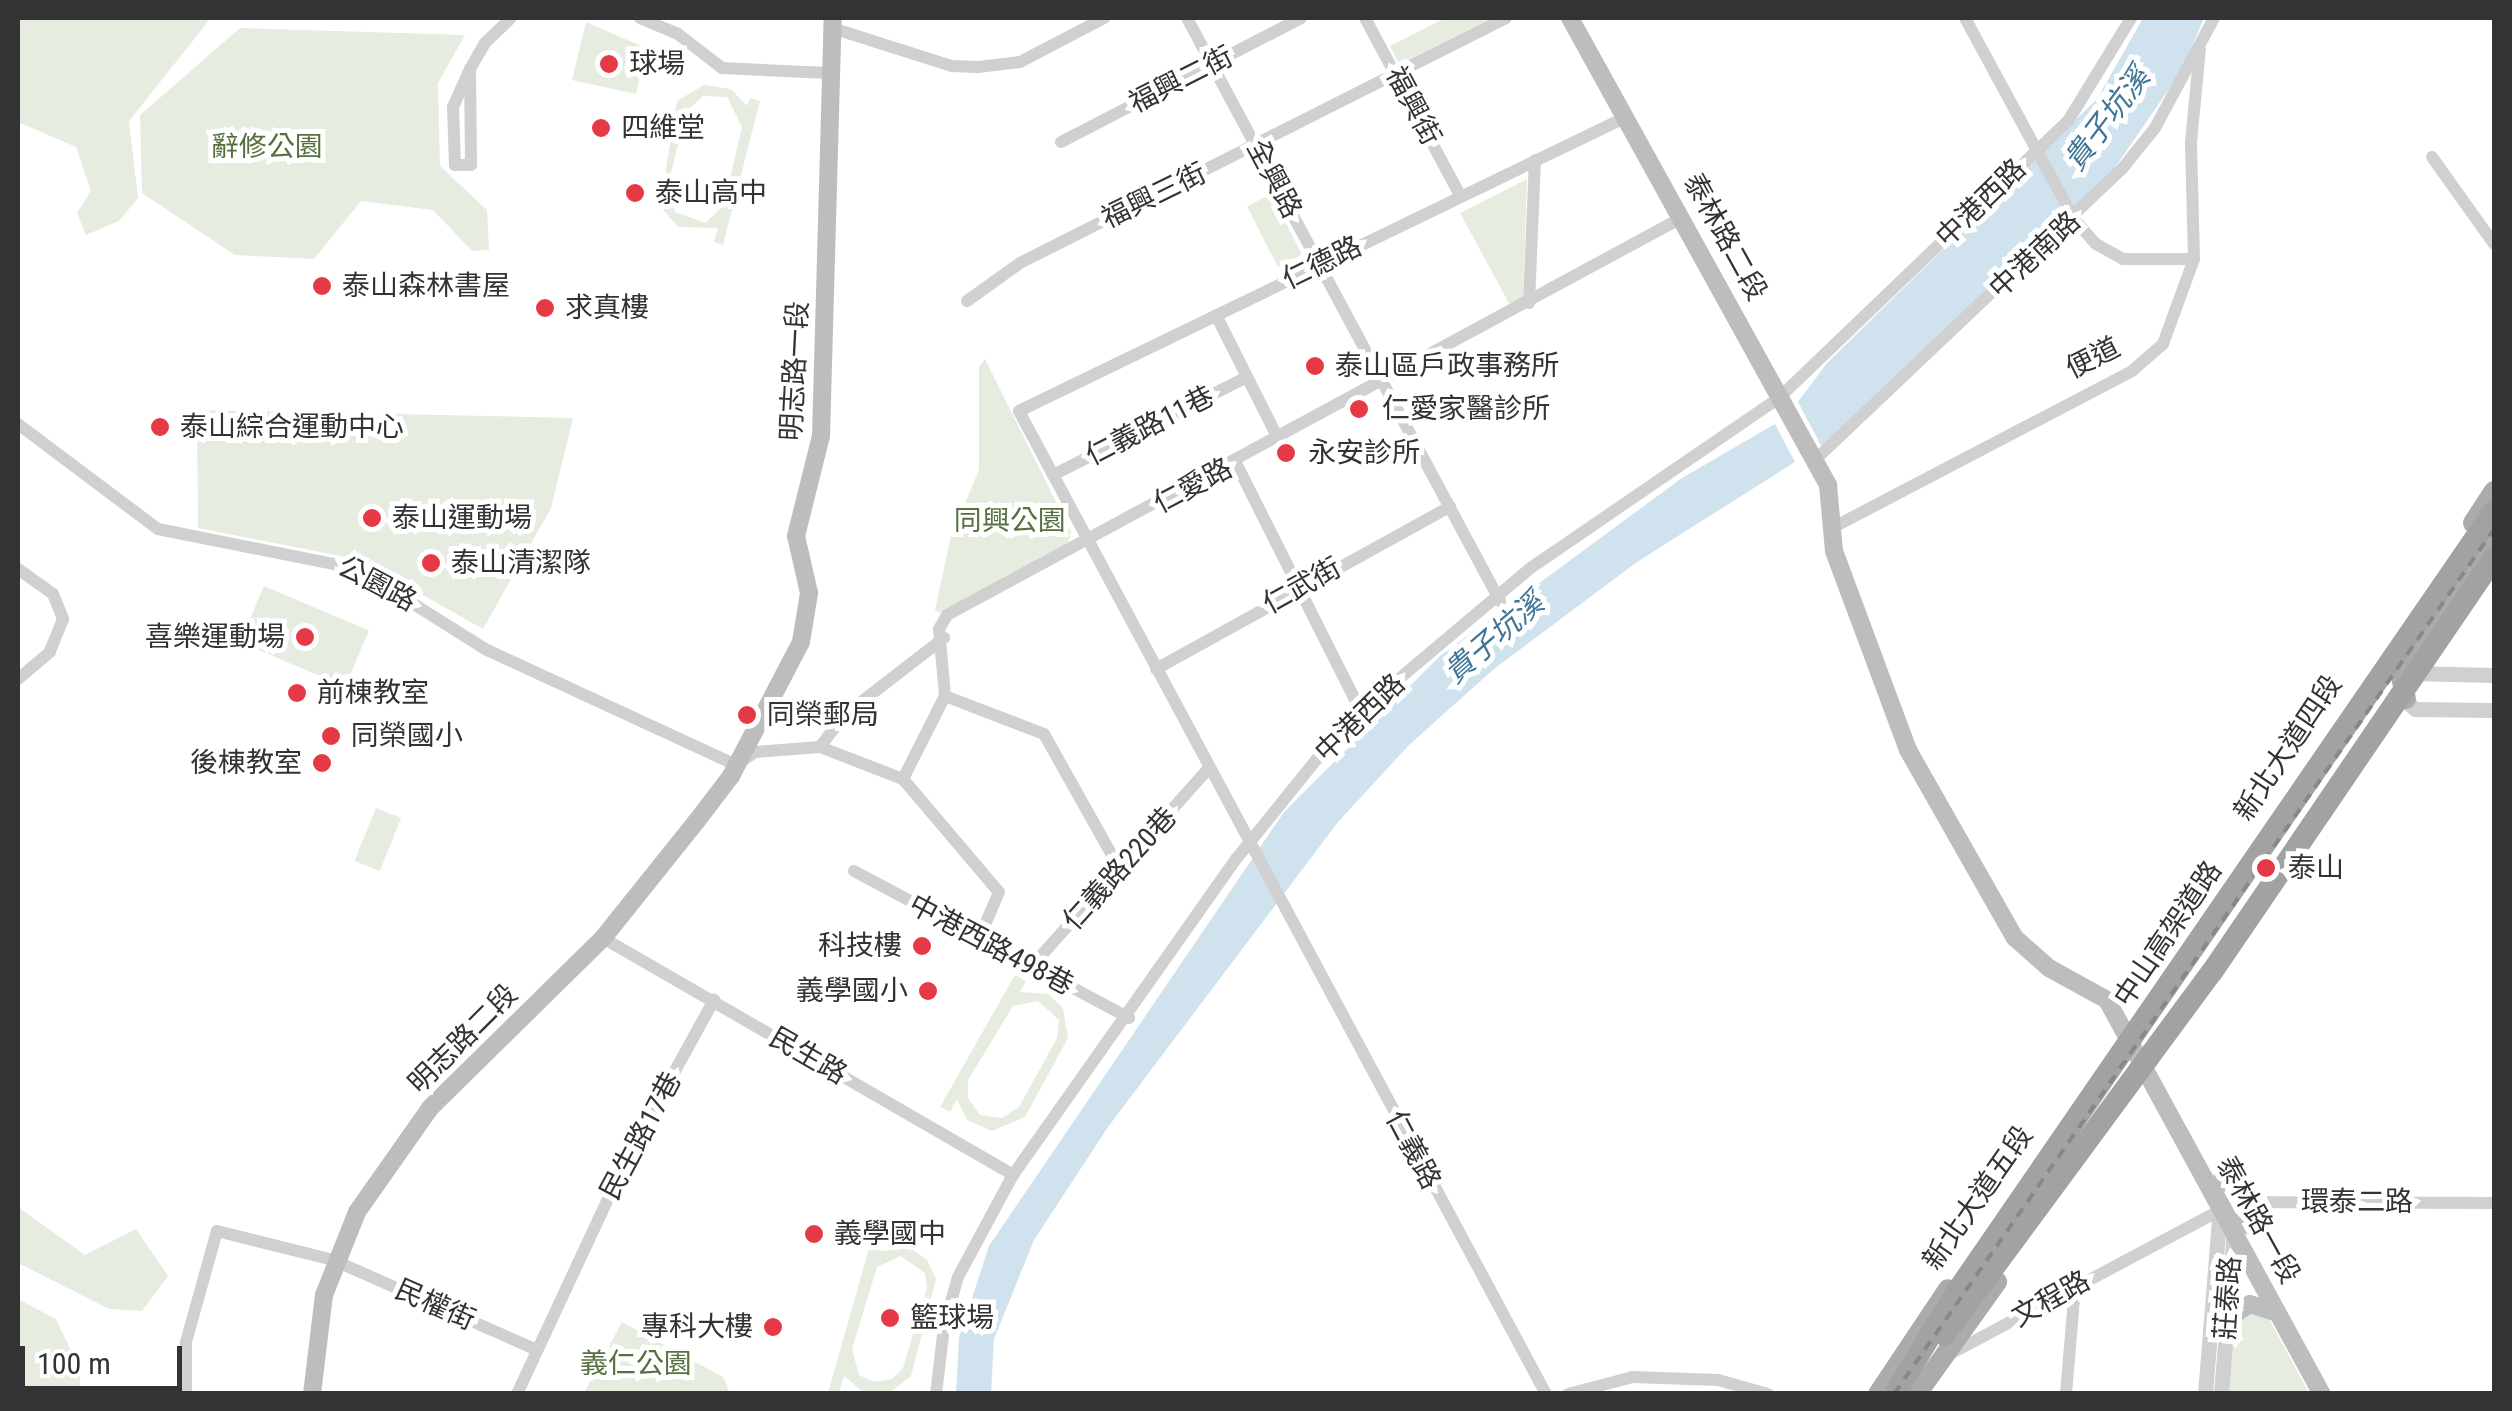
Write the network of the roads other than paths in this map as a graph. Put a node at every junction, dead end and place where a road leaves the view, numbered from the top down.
1 (511, 18) edge
2 (640, 18) edge
3 (1104, 18) edge
4 (1187, 18) edge
5 (1301, 18) edge
6 (1364, 18) edge
7 (1506, 18) edge
8 (1570, 18) edge
9 (1965, 18) edge
10 (2130, 18) edge
11 (2214, 18) edge
12 (832, 23) edge
13 (2200, 49) junction
14 (1212, 64) junction
15 (470, 69) junction
16 (829, 73) junction
17 (1396, 76) junction
18 (1626, 117) junction
19 (1061, 142) dead end
20 (1256, 146) junction
21 (2038, 153) junction
22 (2432, 157) dead end
23 (1535, 160) junction
24 (1460, 195) junction
25 (2073, 216) junction
26 (1683, 217) junction
27 (2494, 244) edge
28 (2194, 259) junction
29 (1320, 264) junction
30 (967, 300) dead end
31 (1528, 303) junction
32 (1216, 315) junction
33 (1248, 377) junction
34 (1382, 384) junction
35 (1783, 403) junction
36 (18, 424) edge
37 (1279, 440) junction
38 (1813, 457) junction
39 (1236, 463) junction
40 (1054, 475) junction
41 (2494, 491) edge
42 (1450, 507) junction
43 (2494, 511) edge
44 (2494, 524) edge
45 (1830, 529) junction
46 (2494, 536) edge
47 (1090, 542) junction
48 (2494, 558) edge
49 (18, 570) edge
50 (2494, 572) edge
51 (1297, 588) junction
52 (1500, 600) junction
53 (2437, 616) junction
54 (944, 638) junction
55 (2379, 662) junction
56 (1156, 670) junction
57 (2400, 672) junction
58 (2426, 674) junction
59 (2494, 674) edge
60 (18, 679) edge
61 (945, 696) junction
62 (2406, 702) junction
63 (2494, 710) edge
64 (1362, 714) junction
65 (820, 747) junction
66 (736, 766) junction
67 (1208, 769) junction
68 (903, 780) junction
69 (1249, 848) junction
70 (854, 871) dead end
71 (1121, 871) junction
72 (602, 938) junction
73 (980, 939) junction
74 (1031, 967) junction
75 (714, 1000) junction
76 (1129, 1018) junction
77 (2136, 1037) junction
78 (2146, 1073) junction
79 (1013, 1175) junction
80 (2222, 1178) dead end
81 (2494, 1203) edge
82 (2228, 1204) junction
83 (2006, 1207) junction
84 (2035, 1229) junction
85 (2241, 1229) junction
86 (333, 1260) junction
87 (2075, 1286) junction
88 (2278, 1314) junction
89 (2226, 1328) junction
90 (538, 1350) junction
91 (1941, 1359) junction
92 (186, 1394) edge
93 (312, 1394) edge
94 (517, 1394) edge
95 (936, 1394) edge
96 (1546, 1394) edge
97 (1568, 1394) edge
98 (1768, 1394) edge
99 (1881, 1394) edge
100 (1897, 1394) edge
101 (1917, 1394) edge
102 (2066, 1394) edge
103 (2205, 1394) edge
104 (2221, 1394) edge
105 (2322, 1394) edge

1 - 15 street
2 - 16 street
3 - 12 street
4 - 14 street, 全興路
5 - 14 street, 福興二街
6 - 17 street, 福興街
7 - 17 street, 福興三街
8 - 18 main road, 泰林路二段
9 - 21 street
10 - 21 street, 中港西路
11 - 13 street, 中港南路
12 - 16 main road, 明志路一段
13 - 25 street, 中港南路
13 - 28 street, 便道
14 - 19 street, 福興二街
14 - 20 street, 全興路
15 - 15 street
16 - 66 main road, 明志路一段
17 - 20 street, 福興三街
17 - 24 street, 福興街
18 - 23 street, 仁德路
18 - 26 main road, 泰林路二段
20 - 29 street, 全興路
20 - 30 street, 福興三街
21 - 25 street
21 - 35 street, 中港西路
22 - 27 street
23 - 24 street, 仁德路
23 - 31 street
24 - 29 street, 仁德路
25 - 28 street
25 - 38 street, 中港南路
26 - 31 street, 仁愛路
26 - 35 main road, 泰林路二段
28 - 45 street, 便道
29 - 32 street, 仁德路
29 - 34 street, 全興路
31 - 34 street, 仁愛路
32 - 33 street
32 - 40 street, 仁德路
33 - 37 street
33 - 40 street, 仁義路11巷
34 - 37 street, 仁愛路
34 - 42 street, 全興路
35 - 38 main road, 泰林路二段
35 - 52 street, 中港西路
36 - 66 street, 公園路
37 - 39 street, 仁愛路
38 - 45 main road, 泰林路二段
39 - 47 street, 仁愛路
39 - 51 street
40 - 47 street
41 - 55 main road, 新北大道四段
42 - 51 street, 仁武街
42 - 52 street, 全興路
43 - 100 highway, 中山高架道路
44 - 53 highway
45 - 77 main road
46 - 53 highway
46 - 57 main road
47 - 54 street, 仁愛路
47 - 56 street
48 - 100 highway, 中山高架道路
49 - 60 street
50 - 58 main road
51 - 56 street, 仁武街
51 - 64 street
52 - 64 street, 中港西路
53 - 77 highway
54 - 61 street
54 - 65 street, 仁愛路
55 - 57 street
55 - 77 main road, 新北大道四段
56 - 67 street
57 - 58 street
57 - 62 main road
58 - 59 street
58 - 62 main road
61 - 68 street
61 - 71 street
62 - 63 street
62 - 78 main road
64 - 69 street, 中港西路
65 - 66 street
65 - 68 street
66 - 72 main road, 明志路二段
67 - 69 street
67 - 71 street, 仁義路220巷
68 - 73 street
69 - 76 street, 中港西路
69 - 96 street, 仁義路
70 - 73 street, 中港西路498巷
71 - 74 street, 仁義路220巷
72 - 75 street, 民生路
72 - 86 main road, 明志路二段
73 - 74 street, 中港西路498巷
74 - 76 street, 中港西路498巷
75 - 79 street, 民生路
75 - 90 street, 民生路17巷
76 - 79 street, 中港西路
77 - 78 highway
77 - 83 main road, 新北大道五段
78 - 82 main road, 泰林路一段
78 - 84 main road
79 - 95 street, 中港西路
80 - 82 main road, 泰林路一段
81 - 82 street, 環泰二路
82 - 85 main road, 泰林路一段
82 - 87 street, 文程路
82 - 103 street, 莊泰路
83 - 84 main road
83 - 99 main road, 新北大道五段
84 - 91 main road
85 - 88 main road, 泰林路一段
85 - 89 street, 莊泰路
86 - 90 street, 民權街
86 - 92 street, 民權街
86 - 93 main road, 明志路二段
87 - 91 street, 文程路
87 - 102 street
88 - 89 main road
88 - 105 main road, 泰林路一段
89 - 104 street, 莊泰路
90 - 94 street
91 - 99 street, 文程路
91 - 101 main road
97 - 98 street

